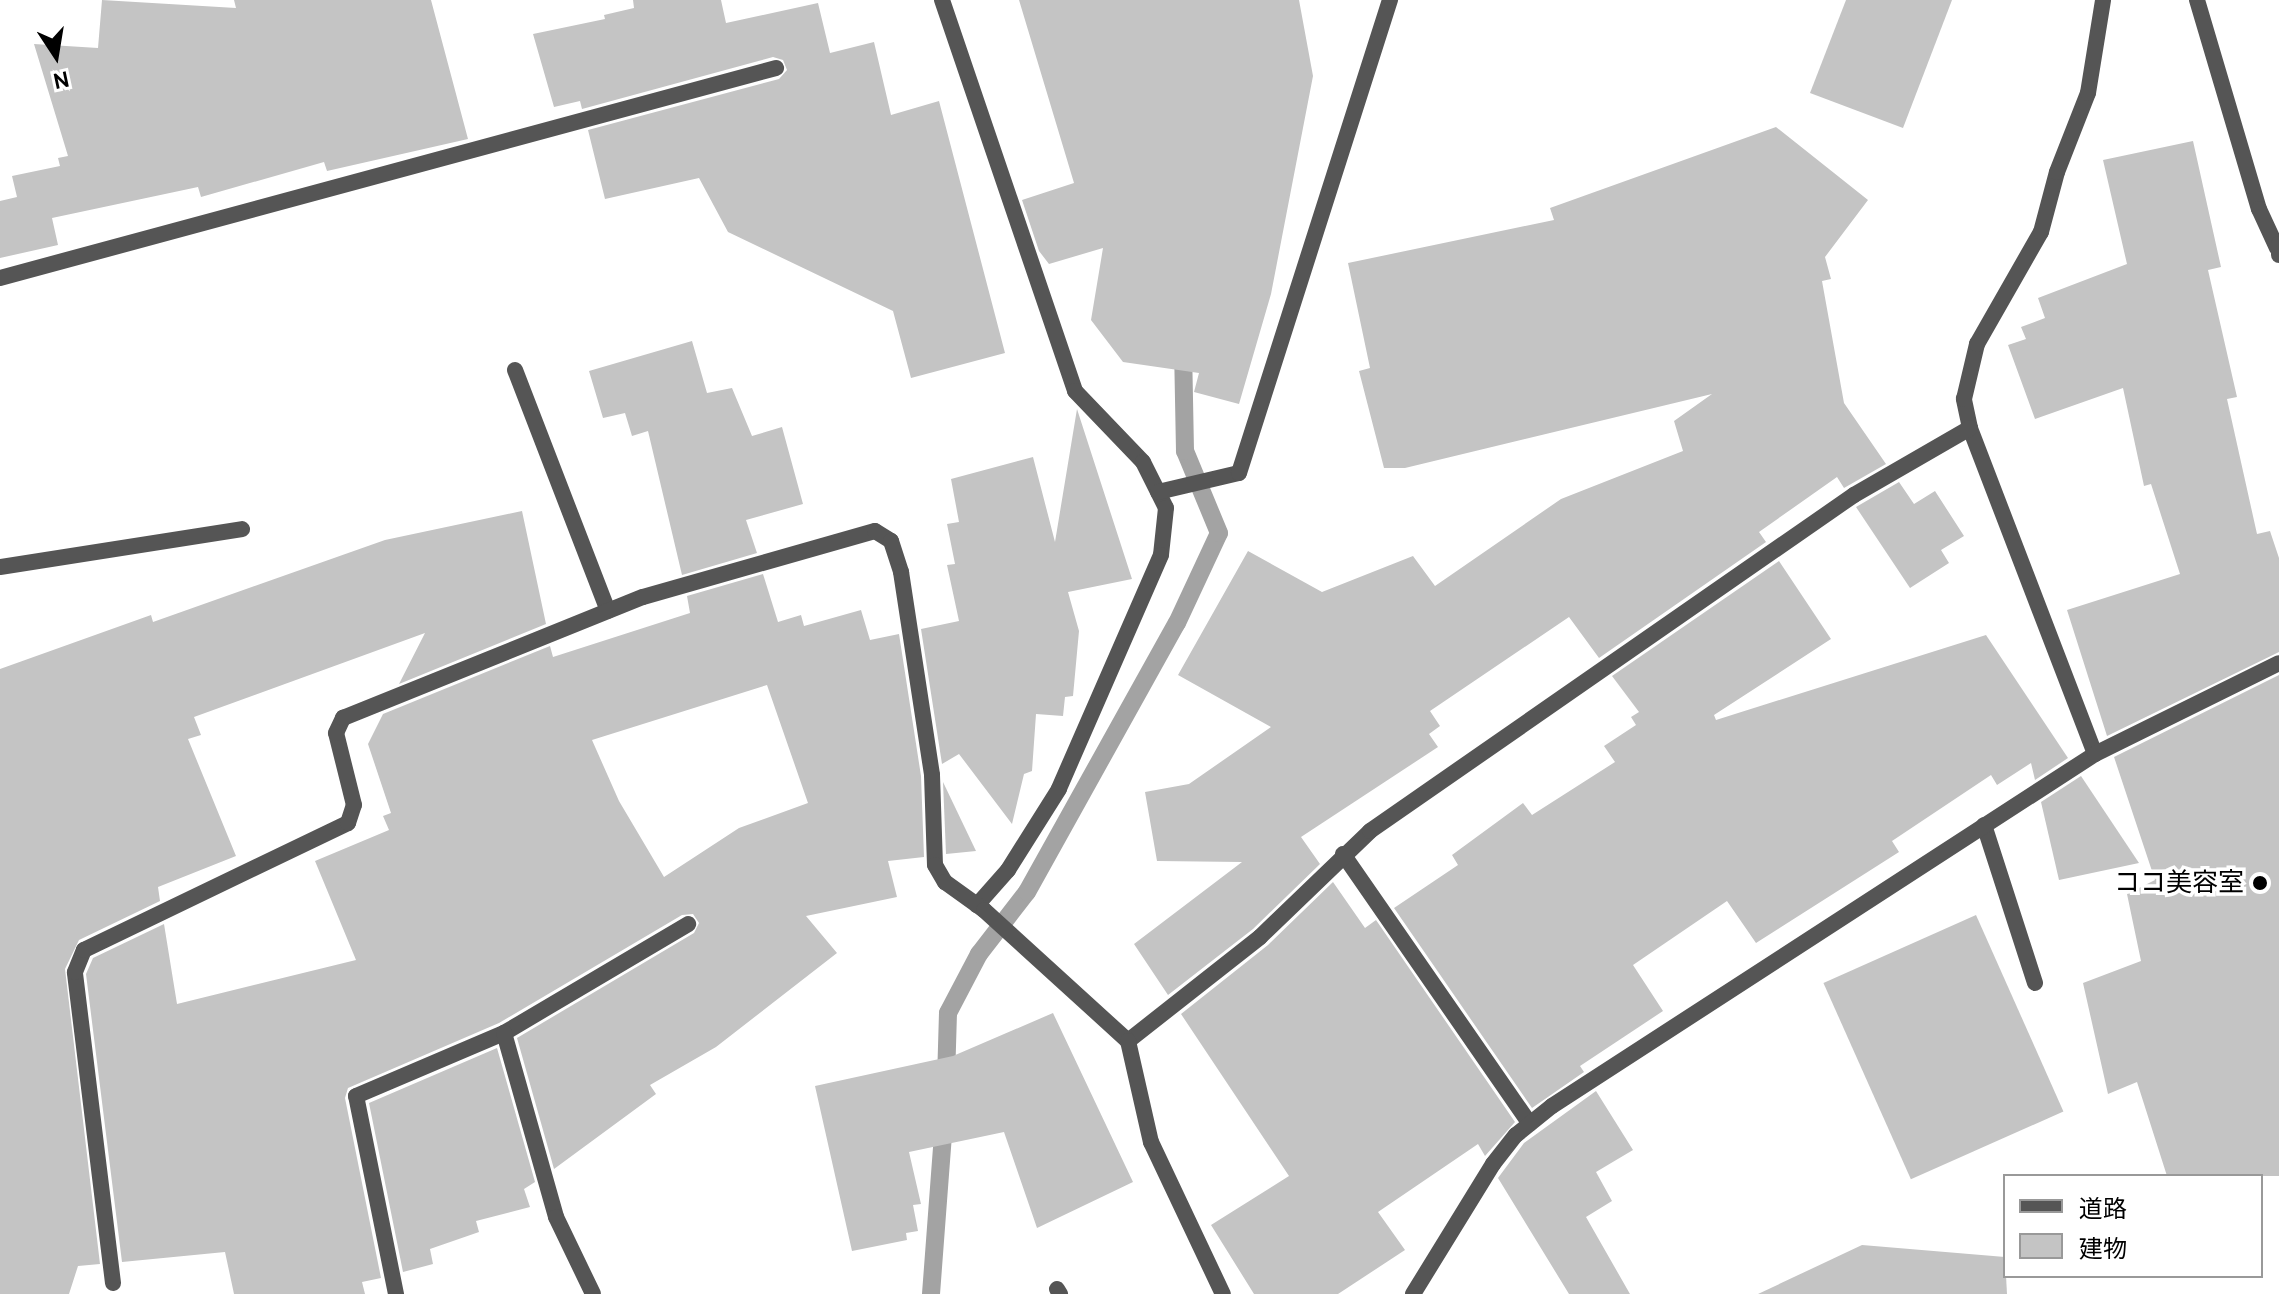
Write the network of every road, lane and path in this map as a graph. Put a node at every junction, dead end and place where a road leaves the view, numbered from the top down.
1 (942, 0) edge
2 (1390, 0) edge
3 (2103, 0) edge
4 (2197, 0) edge
5 (776, 68) dead end
6 (2278, 249) edge
7 (0, 278) edge
8 (515, 370) dead end
9 (1970, 428) junction
10 (1158, 492) junction
11 (242, 529) dead end
12 (0, 567) edge
13 (608, 611) junction
14 (2279, 663) edge
15 (2095, 754) junction
16 (1984, 825) junction
17 (1343, 854) junction
18 (980, 908) junction
19 (688, 924) dead end
20 (2035, 983) dead end
21 (504, 1033) junction
22 (1128, 1041) junction
23 (1530, 1124) junction
24 (113, 1283) dead end
25 (396, 1294) edge
26 (593, 1294) edge
27 (1223, 1294) edge
28 (1413, 1294) edge

1 - 10 street
2 - 10 street
3 - 9 street
4 - 6 street
5 - 7 street
8 - 13 street
9 - 15 street
9 - 17 street
10 - 18 street
11 - 12 street
13 - 18 street
13 - 24 street
14 - 15 street
15 - 16 street
16 - 20 street
16 - 23 street
17 - 22 street
17 - 23 street
18 - 22 street
19 - 21 street
21 - 25 street
21 - 26 street
22 - 27 street
23 - 28 street

